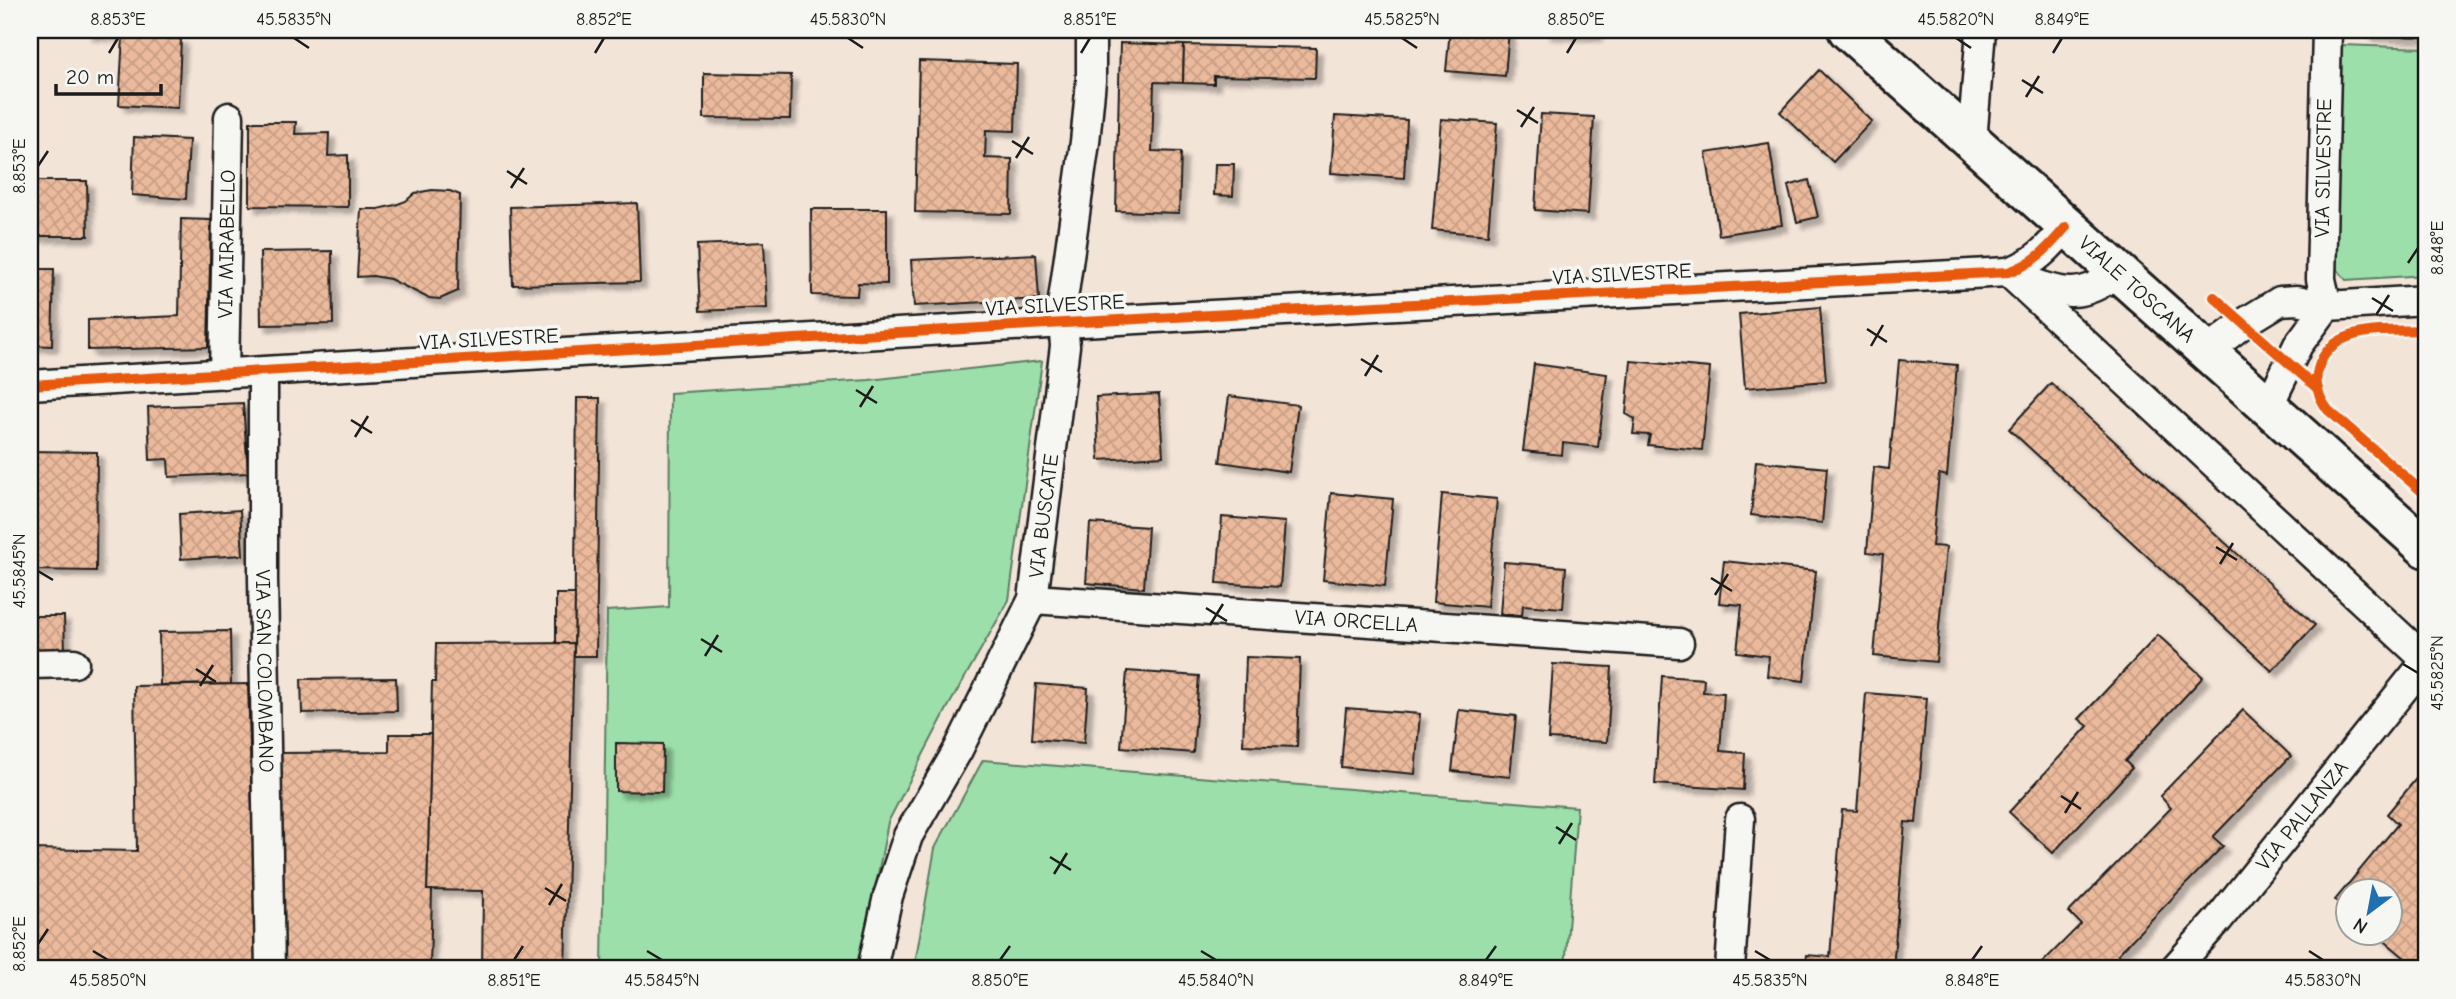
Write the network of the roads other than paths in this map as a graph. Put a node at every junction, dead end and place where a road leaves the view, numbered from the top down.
1 (1091, 30) edge
2 (1848, 30) edge
3 (1981, 30) edge
4 (2327, 30) edge
5 (229, 117) dead end
6 (1972, 141) junction
7 (2066, 227) junction
8 (2008, 272) junction
9 (2117, 272) junction
10 (2426, 300) edge
11 (2327, 306) junction
12 (1064, 323) junction
13 (2206, 352) junction
14 (263, 372) junction
15 (224, 374) junction
16 (30, 385) edge
17 (2268, 407) junction
18 (2426, 548) edge
19 (1033, 599) junction
20 (1679, 643) dead end
21 (2426, 660) edge
22 (74, 663) dead end
23 (30, 664) edge
24 (1741, 819) dead end
25 (270, 969) edge
26 (872, 969) edge
27 (1730, 969) edge
28 (2174, 969) edge

1 - 12 street, VIA BUSCATE
2 - 6 street, VIALE TOSCANA
3 - 6 street
4 - 11 street, VIA SILVESTRE
5 - 15 street, VIA MIRABELLO
6 - 7 street, VIALE TOSCANA
7 - 8 street, VIA SILVESTRE
7 - 9 street, VIALE TOSCANA
8 - 9 street, VIA SILVESTRE
8 - 12 street, VIA SILVESTRE
8 - 21 street, VIA PALLANZA
9 - 13 street, VIALE TOSCANA
10 - 11 street
11 - 13 street
11 - 17 street
12 - 14 street, VIA SILVESTRE
12 - 19 street, VIA BUSCATE
13 - 17 street, VIALE TOSCANA
14 - 15 street, VIA SILVESTRE
14 - 25 street, VIA SAN COLOMBANO
15 - 16 street, VIA SILVESTRE
17 - 18 street, VIALE TOSCANA
19 - 20 street, VIA ORCELLA
19 - 26 street, VIA BUSCATE
21 - 28 street, VIA PALLANZA
22 - 23 street
24 - 27 street

